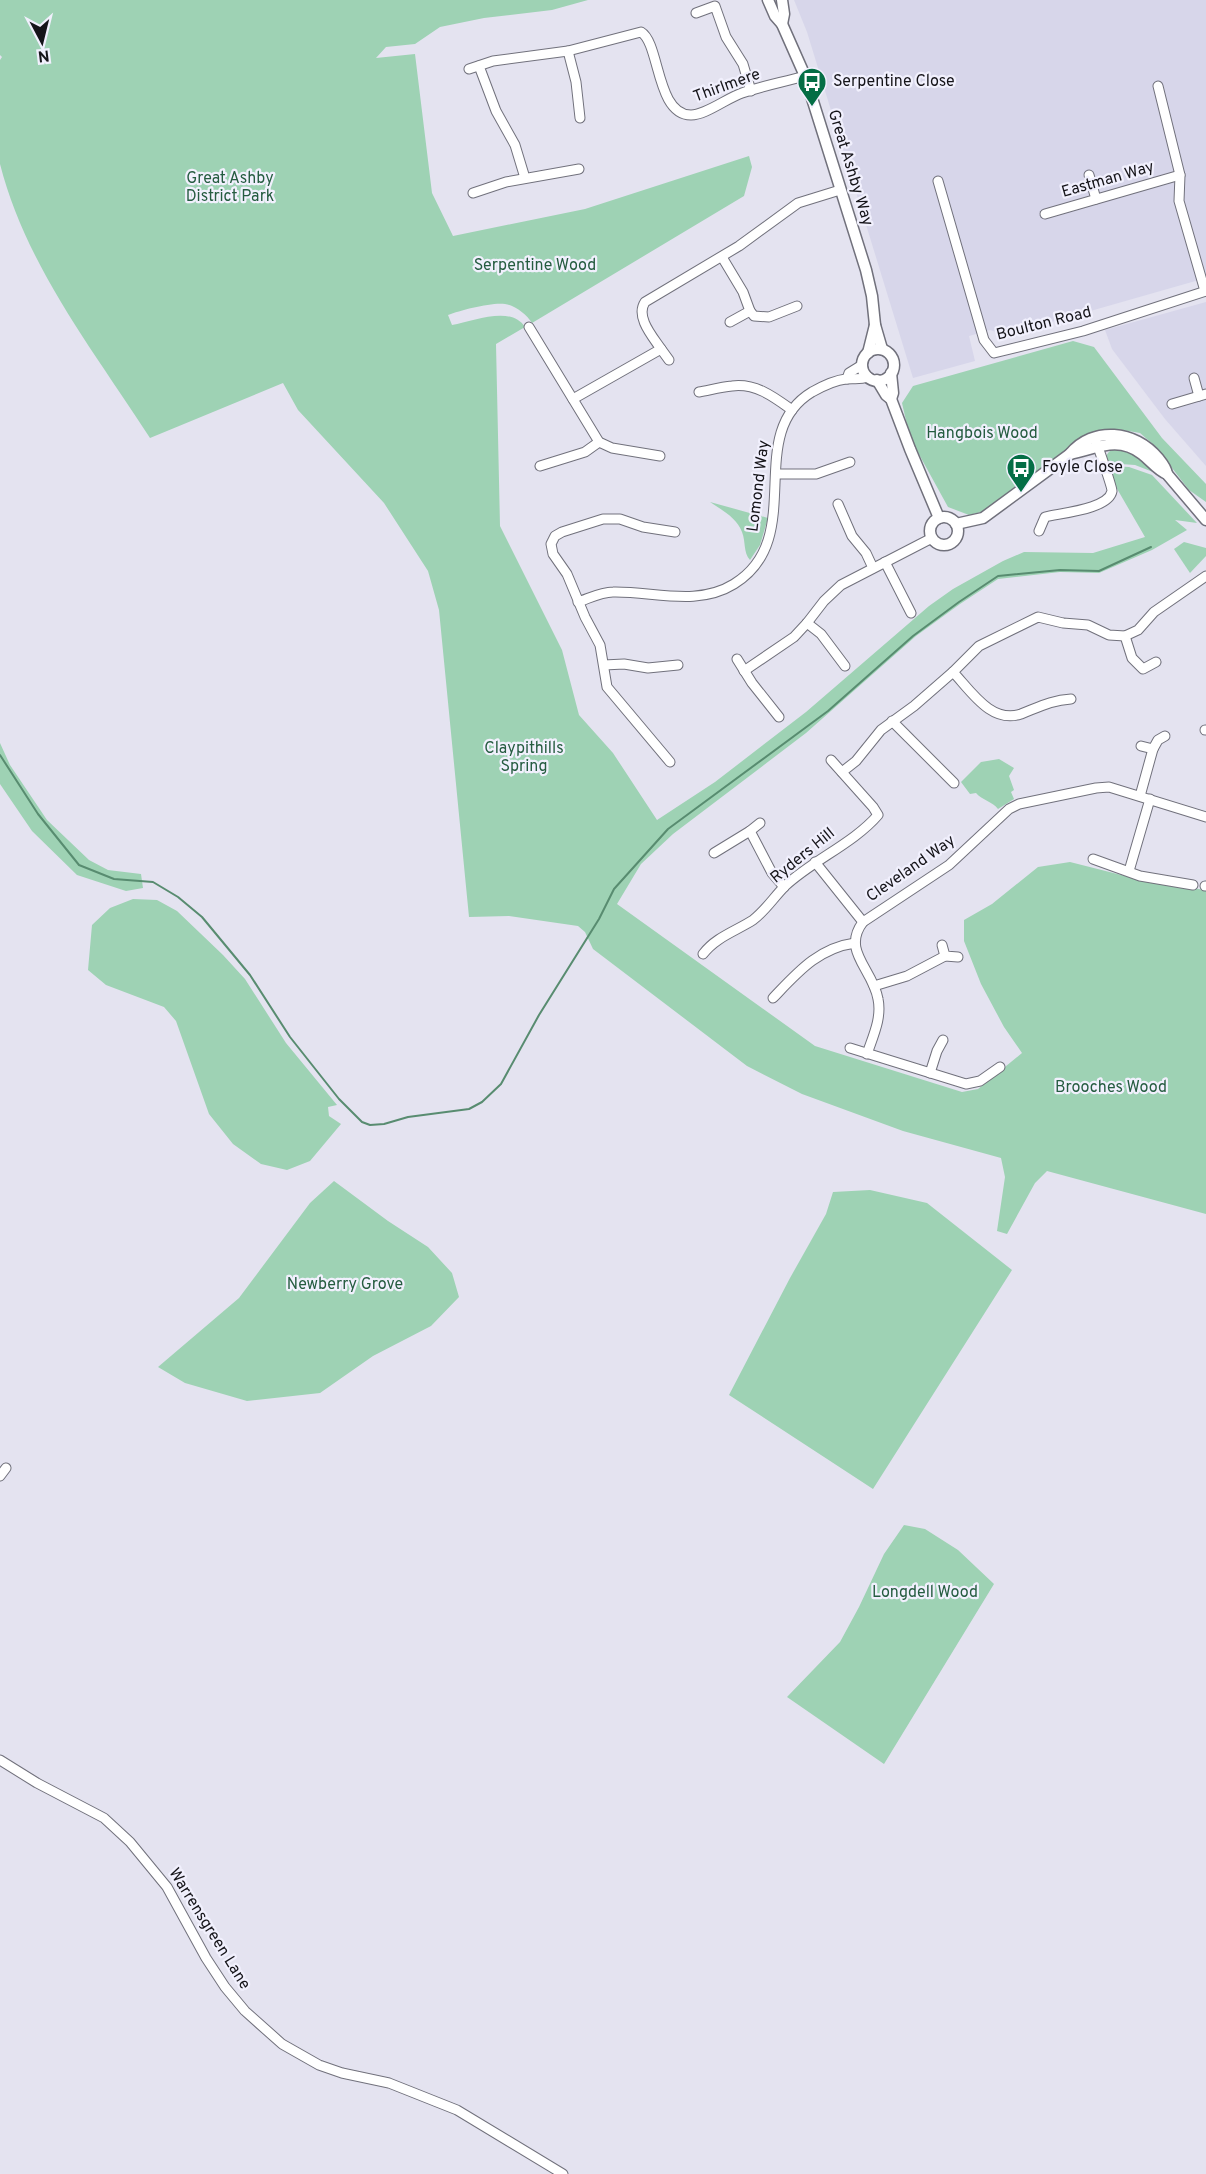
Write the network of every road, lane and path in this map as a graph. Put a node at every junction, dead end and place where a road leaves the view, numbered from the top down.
1 (768, 0) edge
2 (782, 0) edge
3 (696, 13) dead end
4 (782, 24) junction
5 (568, 51) junction
6 (479, 66) junction
7 (469, 69) dead end
8 (805, 75) junction
9 (1158, 87) dead end
10 (751, 91) junction
11 (580, 118) dead end
12 (579, 169) dead end
13 (1089, 175) dead end
14 (1180, 175) junction
15 (525, 178) junction
16 (938, 181) dead end
17 (840, 189) junction
18 (473, 193) dead end
19 (1096, 200) junction
20 (1045, 214) dead end
21 (722, 257) junction
22 (1206, 291) edge
23 (797, 306) dead end
24 (750, 311) junction
25 (730, 322) dead end
26 (875, 325) junction
27 (529, 327) dead end
28 (661, 349) junction
29 (882, 350) junction
30 (868, 353) junction
31 (669, 360) dead end
32 (862, 365) junction
33 (891, 373) junction
34 (1194, 378) dead end
35 (847, 379) junction
36 (873, 379) junction
37 (699, 392) dead end
38 (1202, 395) edge
39 (573, 399) junction
40 (891, 399) junction
41 (1172, 404) dead end
42 (792, 410) junction
43 (1096, 441) junction
44 (598, 442) junction
45 (660, 456) dead end
46 (850, 462) dead end
47 (540, 466) dead end
48 (776, 474) junction
49 (838, 504) dead end
50 (939, 518) junction
51 (1206, 520) edge
52 (957, 529) junction
53 (1039, 531) dead end
54 (675, 532) dead end
55 (932, 538) junction
56 (885, 562) junction
57 (873, 568) junction
58 (1206, 576) edge
59 (578, 602) junction
60 (911, 614) dead end
61 (807, 623) junction
62 (1125, 636) junction
63 (737, 659) dead end
64 (1156, 662) dead end
65 (604, 665) junction
66 (678, 665) dead end
67 (845, 666) dead end
68 (744, 671) junction
69 (953, 672) junction
70 (1071, 699) dead end
71 (779, 717) dead end
72 (892, 721) junction
73 (1165, 736) dead end
74 (1141, 746) dead end
75 (1153, 749) junction
76 (831, 760) dead end
77 (670, 762) dead end
78 (842, 772) junction
79 (954, 783) dead end
80 (1140, 796) junction
81 (1150, 799) junction
82 (1206, 817) edge
83 (760, 823) dead end
84 (750, 831) junction
85 (714, 853) dead end
86 (1094, 859) dead end
87 (815, 862) junction
88 (1129, 871) junction
89 (1193, 885) dead end
90 (784, 887) junction
91 (863, 922) junction
92 (855, 943) junction
93 (942, 945) dead end
94 (703, 954) dead end
95 (945, 956) junction
96 (958, 957) dead end
97 (874, 986) junction
98 (773, 998) dead end
99 (943, 1040) dead end
100 (850, 1048) dead end
101 (867, 1054) junction
102 (1000, 1067) dead end
103 (930, 1074) junction
104 (0, 1760) edge
105 (563, 2174) edge

1 - 4 street, Great Ashby Way
2 - 4 street, Great Ashby Way
3 - 10 street
4 - 8 street, Great Ashby Way
5 - 6 street, Thirlmere
5 - 10 street, Thirlmere
5 - 11 street
6 - 7 street, Thirlmere
6 - 15 street
8 - 10 street, Thirlmere
8 - 17 street, Great Ashby Way
9 - 14 street, Eastman Way
12 - 15 street
13 - 19 street
14 - 19 street, Eastman Way
14 - 22 street, Eastman Way
15 - 18 street
16 - 22 street, Boulton Road
17 - 21 street
17 - 26 street, Great Ashby Way
19 - 20 street, Eastman Way
21 - 24 street
21 - 28 street
23 - 24 street
24 - 25 street
26 - 29 street, Great Ashby Way
26 - 30 street, Great Ashby Way
27 - 39 street
28 - 31 street
28 - 39 street
29 - 30 street
29 - 33 street
30 - 32 street
32 - 35 street, Lomond Way
32 - 36 street
33 - 36 street
33 - 40 street
34 - 38 street
35 - 36 street, Lomond Way
35 - 42 street, Lomond Way
36 - 40 street
37 - 42 street
38 - 41 street
39 - 44 street
40 - 50 street
42 - 48 street, Lomond Way
43 - 51 street
43 - 52 street
43 - 53 street
44 - 45 street
44 - 47 street
46 - 48 street
48 - 59 street, Lomond Way
49 - 57 street
50 - 52 street
50 - 55 street
52 - 55 street
54 - 59 street
55 - 56 street
56 - 57 street
56 - 60 street
57 - 61 street
58 - 62 street
59 - 65 street
61 - 67 street
61 - 68 street
62 - 64 street
62 - 69 street
63 - 68 street
65 - 66 street
65 - 77 street
68 - 71 street
69 - 70 street
69 - 72 street
72 - 78 street
72 - 79 street
73 - 75 street
74 - 75 street
75 - 80 street
76 - 78 street, Ryders Hill
78 - 87 street, Ryders Hill
80 - 81 street, Cleveland Way
80 - 91 street, Cleveland Way
81 - 82 street, Cleveland Way
81 - 88 street
83 - 84 street
84 - 85 street
84 - 90 street
86 - 88 street
87 - 90 street, Ryders Hill
87 - 91 street, Cleveland Way
88 - 89 street
90 - 94 street, Ryders Hill
91 - 92 street, Cleveland Way
92 - 97 street
92 - 98 street
93 - 95 street
95 - 96 street
95 - 97 street
97 - 101 street
99 - 103 street
100 - 101 street
101 - 103 street
102 - 103 street
104 - 105 street, Warrensgreen Lane

